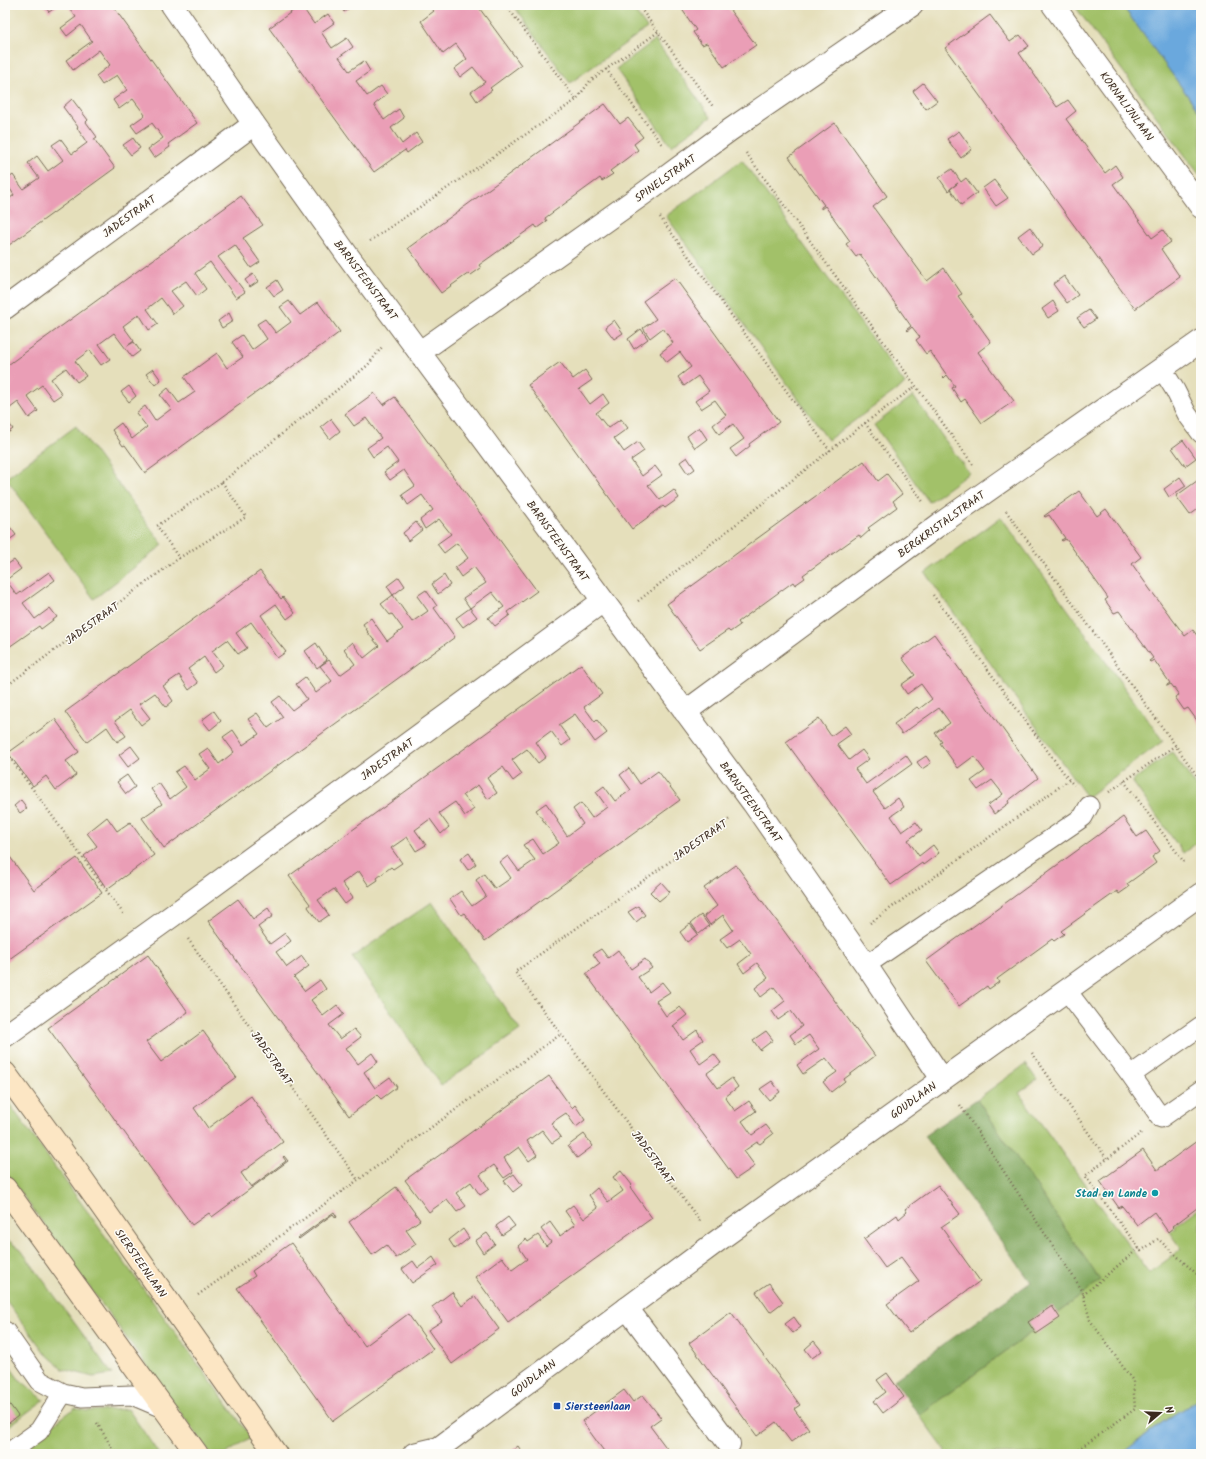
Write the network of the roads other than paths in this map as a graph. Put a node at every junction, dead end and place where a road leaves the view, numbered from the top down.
1 (172, 5) edge
2 (912, 5) edge
3 (1053, 5) edge
4 (254, 124) junction
5 (1201, 207) edge
6 (5, 308) edge
7 (1201, 341) edge
8 (420, 352) junction
9 (1162, 369) junction
10 (1201, 433) edge
11 (602, 601) junction
12 (685, 712) junction
13 (1089, 806) dead end
14 (1201, 894) edge
15 (866, 965) junction
16 (1067, 991) junction
17 (1201, 1026) edge
18 (5, 1036) edge
19 (5, 1073) edge
20 (1131, 1075) junction
21 (942, 1079) junction
22 (1201, 1090) edge
23 (5, 1188) edge
24 (627, 1308) junction
25 (5, 1331) edge
26 (63, 1393) junction
27 (165, 1409) junction
28 (729, 1444) dead end
29 (437, 1451) edge
30 (7, 1454) edge
31 (197, 1454) edge
32 (276, 1454) edge
33 (414, 1454) edge

1 - 4 street, BARNSTEENSTRAAT
2 - 8 street, SPINELSTRAAT
3 - 5 street, KORNALIJNLAAN
4 - 6 street, JADESTRAAT
4 - 8 street, BARNSTEENSTRAAT
7 - 9 street, BERGKRISTALSTRAAT
8 - 11 street, BARNSTEENSTRAAT
9 - 10 lane
9 - 12 street, BERGKRISTALSTRAAT
11 - 12 street, BARNSTEENSTRAAT
11 - 18 street, JADESTRAAT
12 - 15 street, BARNSTEENSTRAAT
13 - 15 lane
14 - 16 street, GOUDLAAN
15 - 21 street, BARNSTEENSTRAAT
16 - 20 lane
16 - 21 street, GOUDLAAN
17 - 20 lane
19 - 32 main road, SIERSTEENLAAN
20 - 22 lane
21 - 24 street, GOUDLAAN
23 - 27 main road
24 - 28 street
24 - 29 street, GOUDLAAN
25 - 26 lane
26 - 27 lane
26 - 30 lane
27 - 31 main road
29 - 33 street, GOUDLAAN

